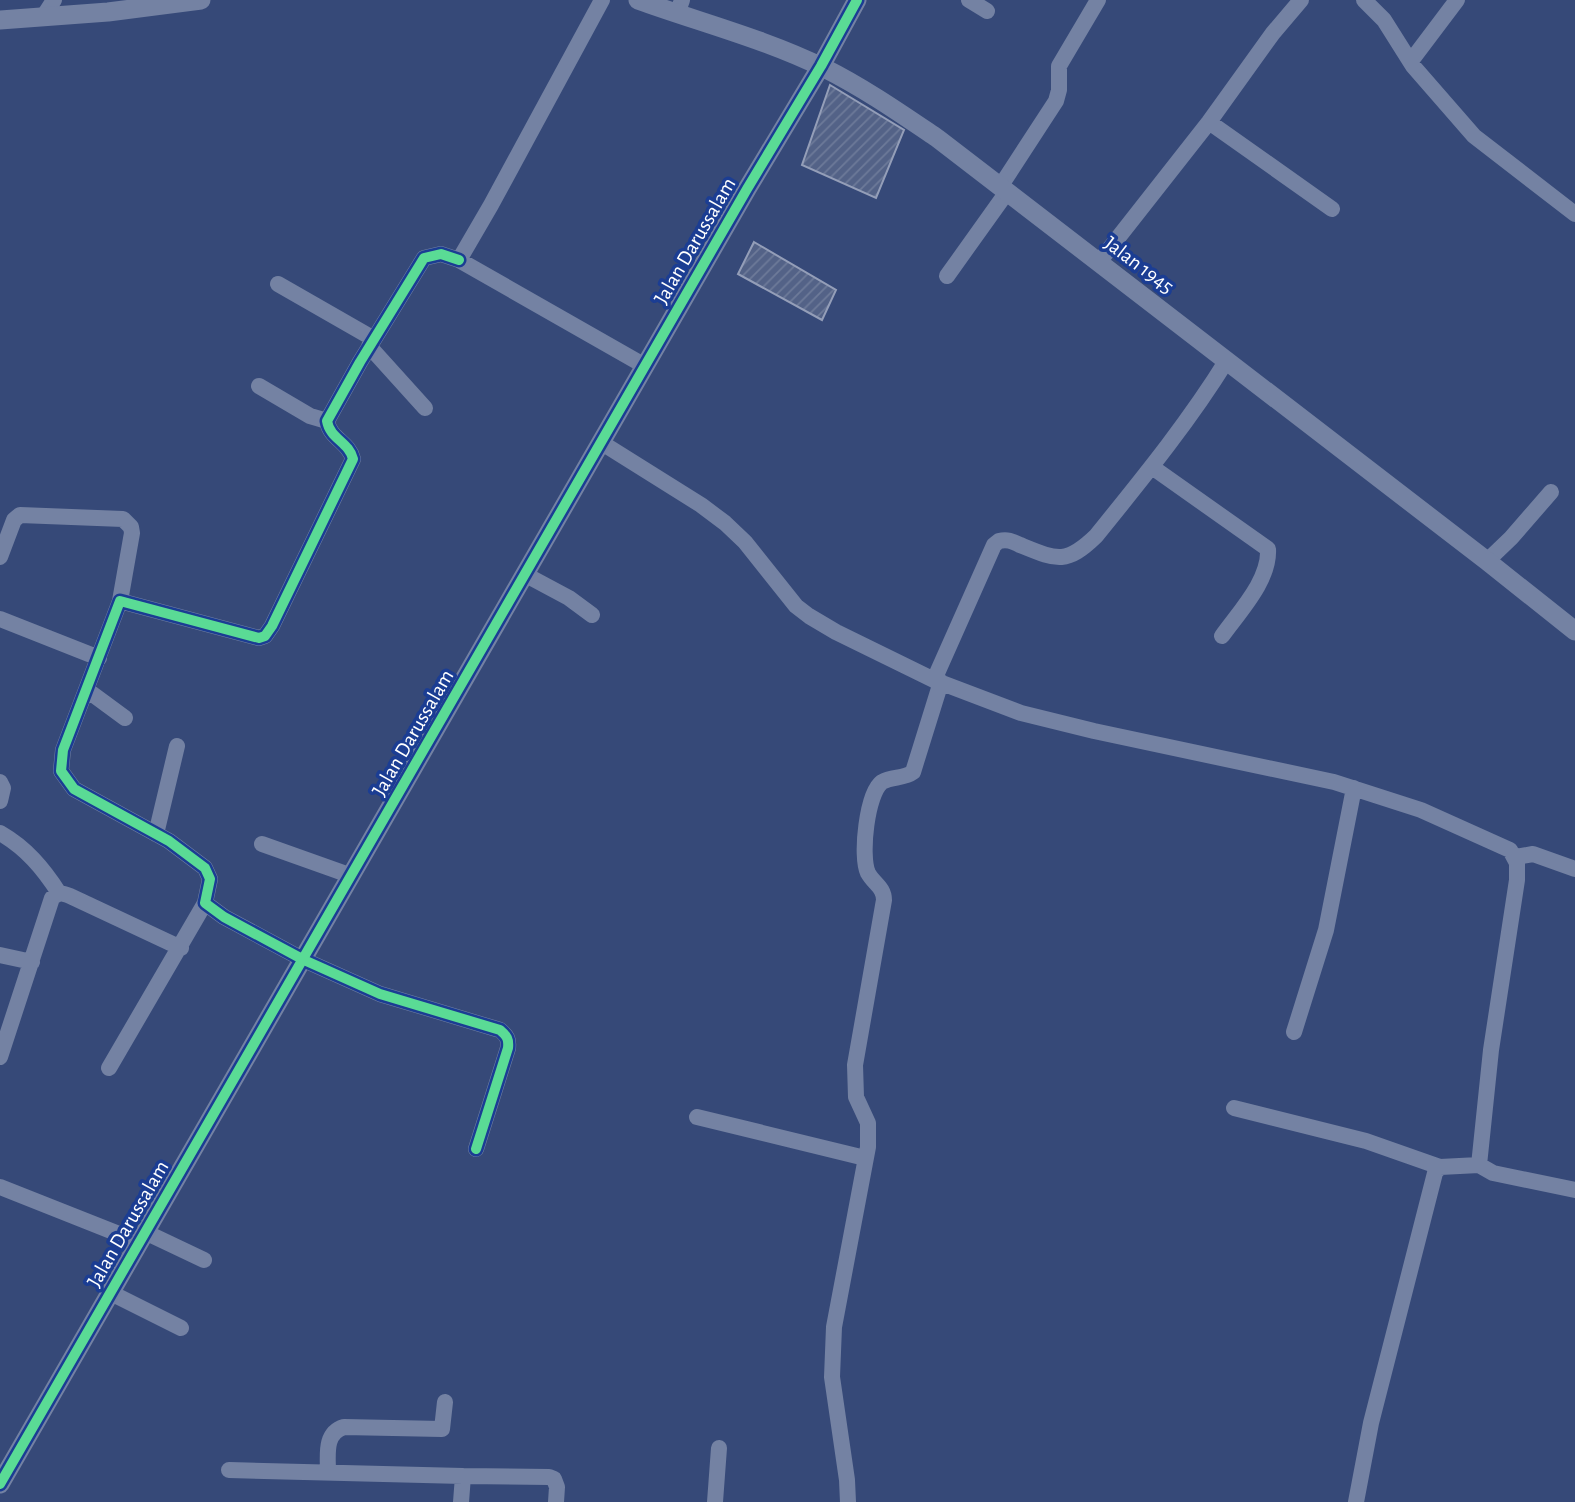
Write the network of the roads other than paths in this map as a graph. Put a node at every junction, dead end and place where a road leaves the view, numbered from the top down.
1 (54, 0) edge
2 (201, 0) edge
3 (602, 0) edge
4 (638, 0) edge
5 (857, 0) edge
6 (969, 0) edge
7 (1098, 0) edge
8 (1301, 0) edge
9 (1364, 0) edge
10 (1457, 0) edge
11 (679, 7) edge
12 (987, 11) dead end
13 (43, 17) junction
14 (0, 20) edge
15 (1410, 61) junction
16 (821, 66) junction
17 (1209, 122) junction
18 (1003, 189) junction
19 (1332, 209) dead end
20 (1575, 214) edge
21 (458, 260) junction
22 (1098, 262) junction
23 (947, 276) dead end
24 (278, 284) dead end
25 (371, 343) junction
26 (1227, 360) junction
27 (645, 366) junction
28 (259, 386) dead end
29 (425, 408) dead end
30 (327, 421) junction
31 (602, 443) junction
32 (1152, 467) junction
33 (1551, 492) dead end
34 (0, 557) edge
35 (1487, 561) junction
36 (526, 575) junction
37 (120, 601) junction
38 (592, 615) dead end
39 (0, 619) edge
40 (1575, 631) edge
41 (1222, 636) dead end
42 (99, 657) junction
43 (937, 681) junction
44 (87, 690) junction
45 (125, 718) dead end
46 (177, 746) dead end
47 (0, 782) edge
48 (1354, 788) junction
49 (0, 801) edge
50 (0, 833) edge
51 (156, 834) junction
52 (261, 844) dead end
53 (1516, 857) junction
54 (1575, 869) edge
55 (352, 876) junction
56 (59, 893) junction
57 (205, 903) junction
58 (181, 948) junction
59 (0, 955) edge
60 (304, 960) junction
61 (32, 962) junction
62 (1294, 1031) dead end
63 (0, 1057) edge
64 (109, 1068) dead end
65 (1234, 1108) dead end
66 (697, 1117) dead end
67 (476, 1149) dead end
68 (865, 1158) junction
69 (1479, 1165) junction
70 (1440, 1167) junction
71 (0, 1187) edge
72 (1575, 1189) edge
73 (142, 1237) junction
74 (204, 1259) dead end
75 (111, 1293) junction
76 (181, 1328) dead end
77 (445, 1402) dead end
78 (719, 1448) dead end
79 (229, 1470) dead end
80 (328, 1472) junction
81 (463, 1476) junction
82 (0, 1485) edge
83 (461, 1502) edge
84 (556, 1502) edge
85 (715, 1502) edge
86 (848, 1502) edge
87 (1356, 1502) edge

1 - 13 street
2 - 13 street
3 - 21 street
4 - 11 street, Jalan 1945
5 - 16 street, Jalan Darussalam
6 - 12 street
7 - 18 street
8 - 17 street
9 - 15 street
10 - 15 street
11 - 16 street, Jalan 1945
13 - 14 street
15 - 20 street
16 - 18 street, Jalan 1945
16 - 27 street, Jalan Darussalam
17 - 19 street
17 - 22 street
18 - 22 street, Jalan 1945
18 - 23 street
21 - 25 street
21 - 27 street
22 - 26 street, Jalan 1945
24 - 25 street
25 - 29 street
25 - 30 street
26 - 32 street
26 - 35 street, Jalan 1945
27 - 31 street, Jalan Darussalam
28 - 30 street
30 - 37 street
31 - 36 street, Jalan Darussalam
31 - 43 street
32 - 41 street
32 - 43 street
33 - 35 street
34 - 37 street
35 - 40 street, Jalan 1945
36 - 38 street
36 - 55 street, Jalan Darussalam
37 - 42 street
39 - 42 street
42 - 44 street
43 - 48 street
43 - 68 street
44 - 45 street
44 - 51 street
46 - 51 street
47 - 49 street
48 - 53 street
48 - 62 street
50 - 56 street
51 - 57 street
52 - 55 street
53 - 54 street
53 - 69 street
55 - 60 street, Jalan Darussalam
56 - 58 street
56 - 61 street
57 - 58 street
57 - 60 street
58 - 64 street
59 - 61 street
60 - 67 street
60 - 73 street, Jalan Darussalam
61 - 63 street
65 - 70 street
66 - 68 street
68 - 86 street
69 - 70 street
69 - 72 street
70 - 87 street
71 - 73 street
73 - 74 street
73 - 75 street, Jalan Darussalam
75 - 76 street
75 - 82 street, Jalan Darussalam
77 - 80 street
78 - 85 street
79 - 80 street
80 - 81 street
81 - 83 street
81 - 84 street

